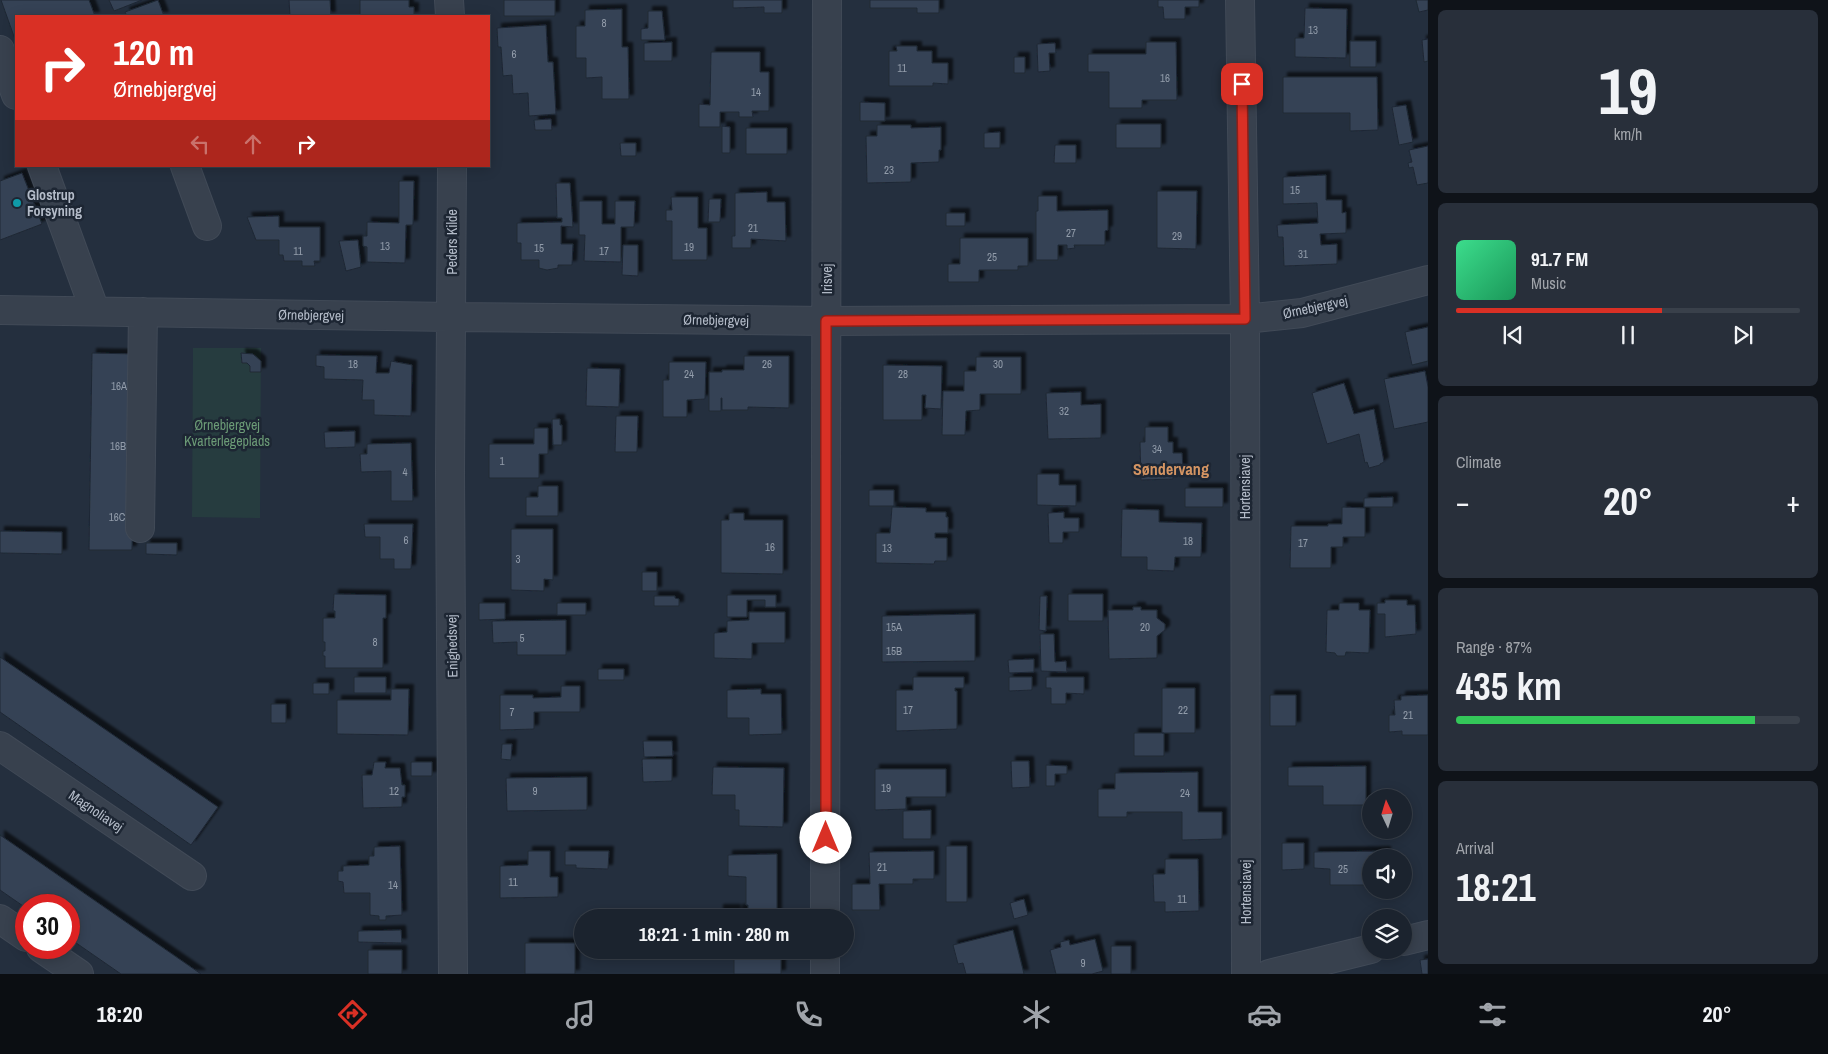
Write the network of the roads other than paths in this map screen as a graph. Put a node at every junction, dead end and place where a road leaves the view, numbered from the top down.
1 (449, 0) edge
2 (827, 0) edge
3 (1240, 0) edge
4 (450, 15) edge
5 (0, 50) edge
6 (15, 92) edge
7 (42, 167) edge
8 (185, 167) edge
9 (452, 167) edge
10 (207, 226) dead end
11 (1428, 280) edge
12 (0, 310) edge
13 (95, 311) junction
14 (143, 312) junction
15 (452, 317) junction
16 (1245, 319) junction
17 (826, 321) junction
18 (140, 528) dead end
19 (0, 746) edge
20 (192, 876) dead end
21 (825, 909) edge
22 (0, 919) edge
23 (15, 929) edge
24 (1428, 935) edge
25 (1412, 939) edge
26 (1362, 951) edge
27 (57, 959) edge
28 (825, 959) edge
29 (79, 974) edge
30 (453, 974) edge
31 (825, 974) edge
32 (1246, 974) edge
33 (1268, 974) edge

1 - 4 street
2 - 17 street, Irisvej
3 - 16 street, Hortensiavej
5 - 6 street
7 - 13 street
8 - 10 street
9 - 15 street, Peders Kilde
11 - 16 street, Ørnebjergvej
12 - 13 street, Ørnebjergvej
13 - 14 street, Ørnebjergvej
14 - 15 street, Ørnebjergvej
14 - 18 street
15 - 17 street, Ørnebjergvej
15 - 30 street, Enighedsvej
16 - 17 street, Ørnebjergvej
16 - 32 street, Hortensiavej
17 - 21 street, Irisvej
19 - 20 street, Magnoliavej
22 - 23 street
24 - 25 street
26 - 33 street
27 - 29 street
28 - 31 street

